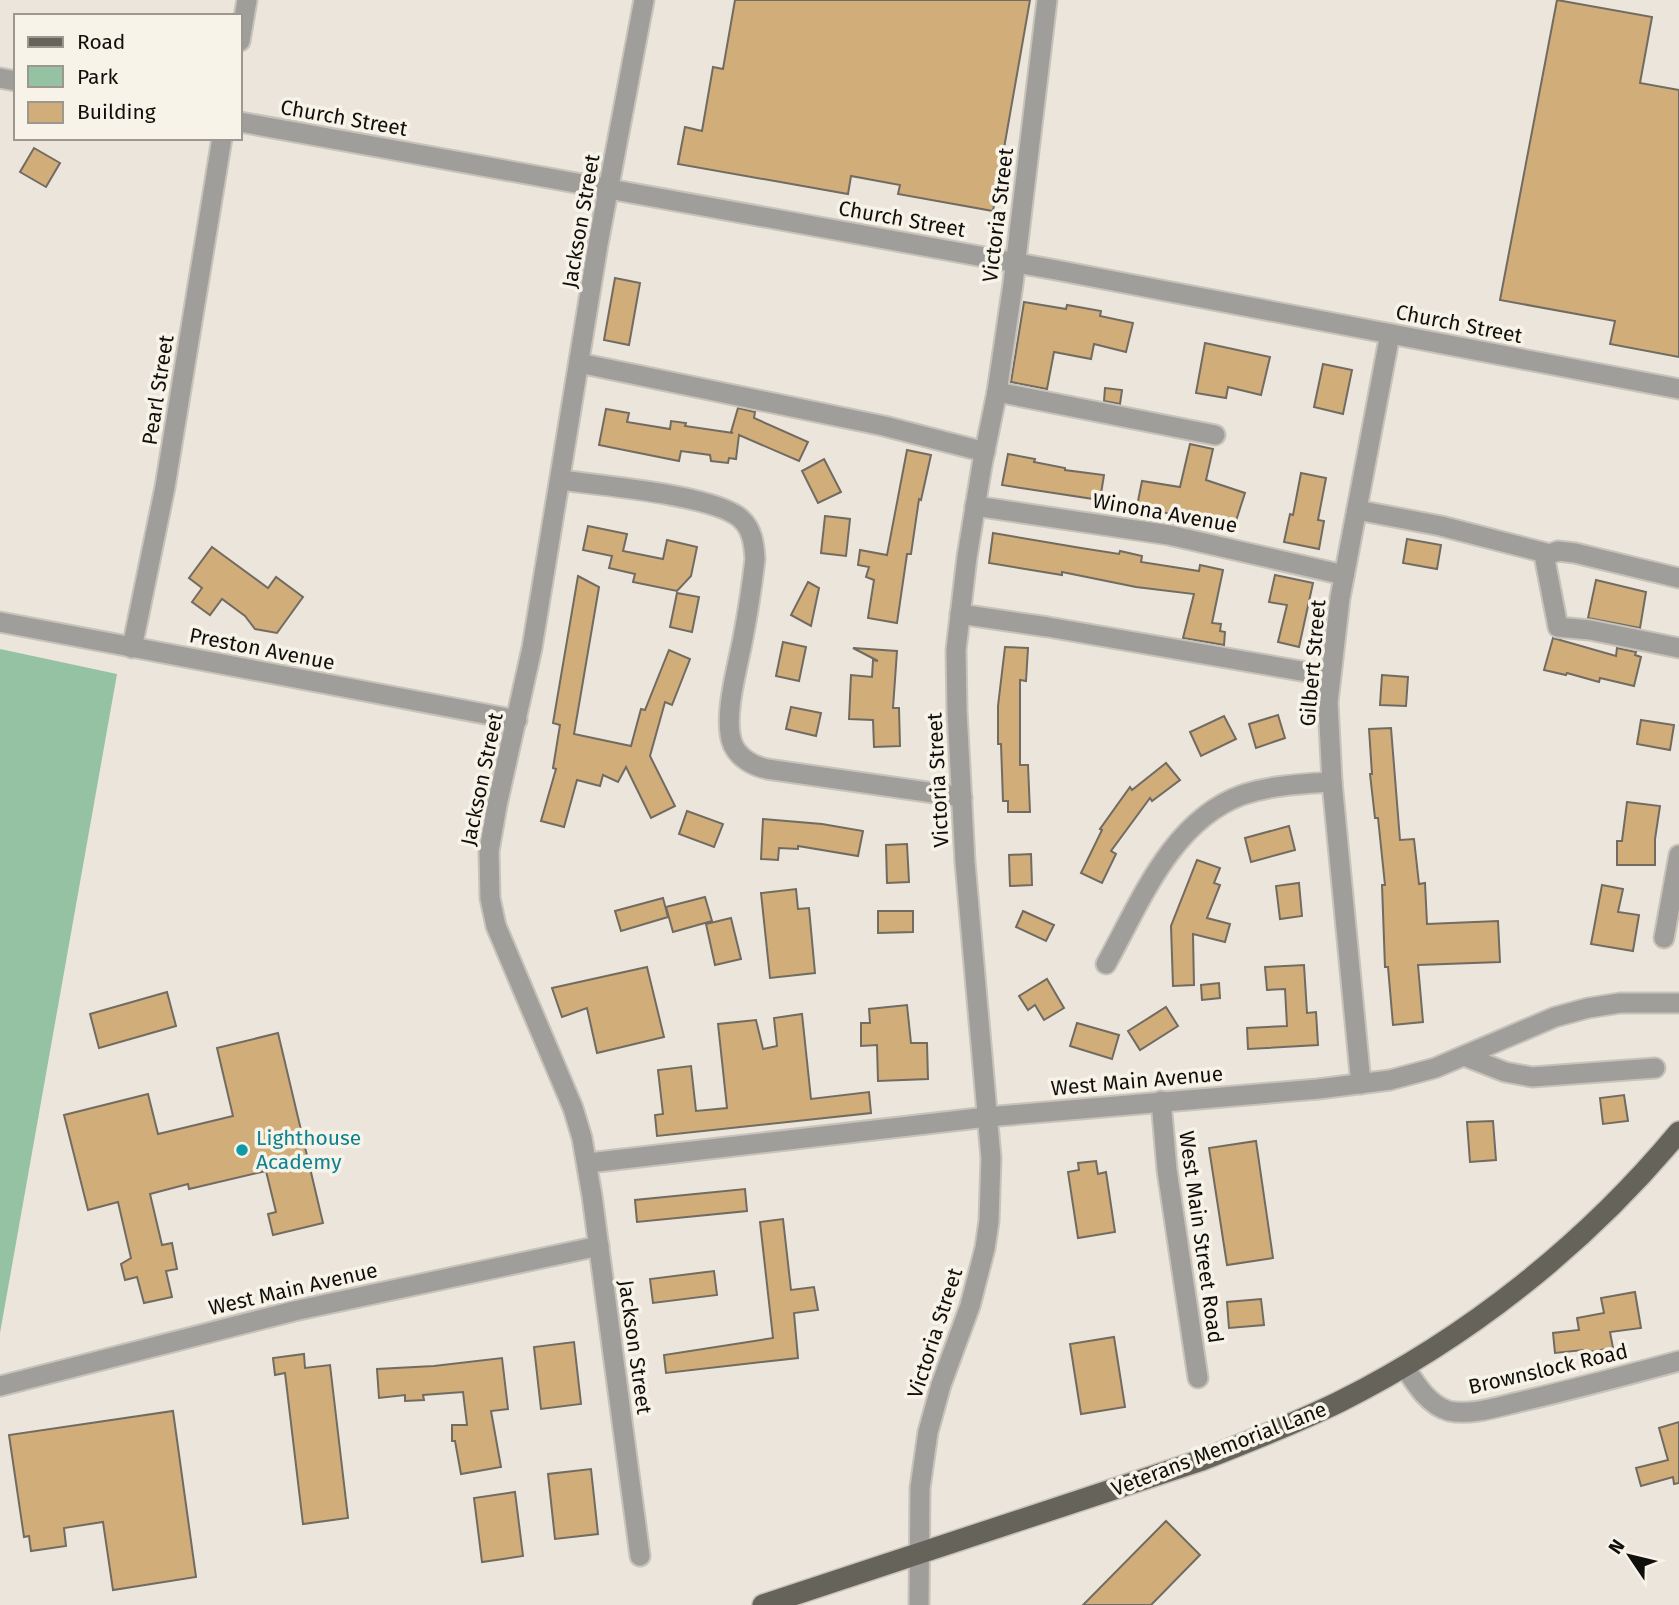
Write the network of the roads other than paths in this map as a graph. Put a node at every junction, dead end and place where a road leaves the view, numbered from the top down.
1 (247, 0) edge
2 (644, 0) edge
3 (1047, 0) edge
4 (242, 29) edge
5 (242, 122) edge
6 (222, 140) edge
7 (610, 189) junction
8 (1015, 263) junction
9 (1390, 334) junction
10 (579, 363) junction
11 (1679, 389) edge
12 (997, 392) junction
13 (1215, 435) dead end
14 (985, 452) junction
15 (560, 480) junction
16 (975, 506) junction
17 (1357, 510) junction
18 (1550, 554) junction
19 (1344, 575) junction
20 (1679, 578) edge
21 (960, 614) junction
22 (0, 622) edge
23 (132, 648) junction
24 (1679, 648) edge
25 (1330, 676) junction
26 (517, 720) junction
27 (1332, 782) junction
28 (962, 797) junction
29 (1679, 855) edge
30 (1664, 937) dead end
31 (1106, 964) dead end
32 (1679, 1003) edge
33 (1464, 1056) junction
34 (1655, 1068) dead end
35 (1361, 1084) junction
36 (1161, 1101) junction
37 (988, 1117) junction
38 (1679, 1132) edge
39 (588, 1163) junction
40 (599, 1246) junction
41 (1679, 1361) edge
42 (1404, 1366) junction
43 (1198, 1378) dead end
44 (0, 1387) edge
45 (920, 1554) junction
46 (640, 1556) dead end
47 (764, 1605) edge
48 (919, 1605) edge

1 - 4 street
2 - 7 street, Jackson Street
3 - 8 street, Victoria Street
5 - 7 street, Church Street
6 - 23 street, Pearl Street
7 - 8 street, Church Street
7 - 10 street, Jackson Street
8 - 9 street, Church Street
8 - 12 street, Victoria Street
9 - 11 street, Church Street
9 - 17 street, Gilbert Street
10 - 14 street
10 - 15 street, Jackson Street
12 - 13 street
12 - 14 street, Victoria Street
14 - 16 street, Victoria Street
15 - 26 street, Jackson Street
15 - 28 street
16 - 19 street, Winona Avenue
16 - 21 street, Victoria Street
17 - 18 street
17 - 19 street, Gilbert Street
18 - 20 street
18 - 24 street
19 - 25 street, Gilbert Street
21 - 25 street
21 - 28 street, Victoria Street
22 - 23 street, Preston Avenue
23 - 26 street, Preston Avenue
25 - 27 street, Gilbert Street
26 - 39 street, Jackson Street
27 - 31 street
27 - 35 street, Gilbert Street
28 - 37 street, Victoria Street
29 - 30 street
32 - 33 street, West Main Avenue
33 - 34 street
33 - 35 street, West Main Avenue
35 - 36 street, West Main Avenue
36 - 37 street, West Main Avenue
36 - 43 street, West Main Street Road
37 - 39 street, West Main Avenue
37 - 45 street, Victoria Street
38 - 42 main road, Veterans Memorial Lane
39 - 40 street, Jackson Street
40 - 44 street, West Main Avenue
40 - 46 street, Jackson Street
41 - 42 street, Brownslock Road
42 - 45 main road, Veterans Memorial Lane
45 - 47 main road, Veterans Memorial Lane
45 - 48 street, Victoria Street

